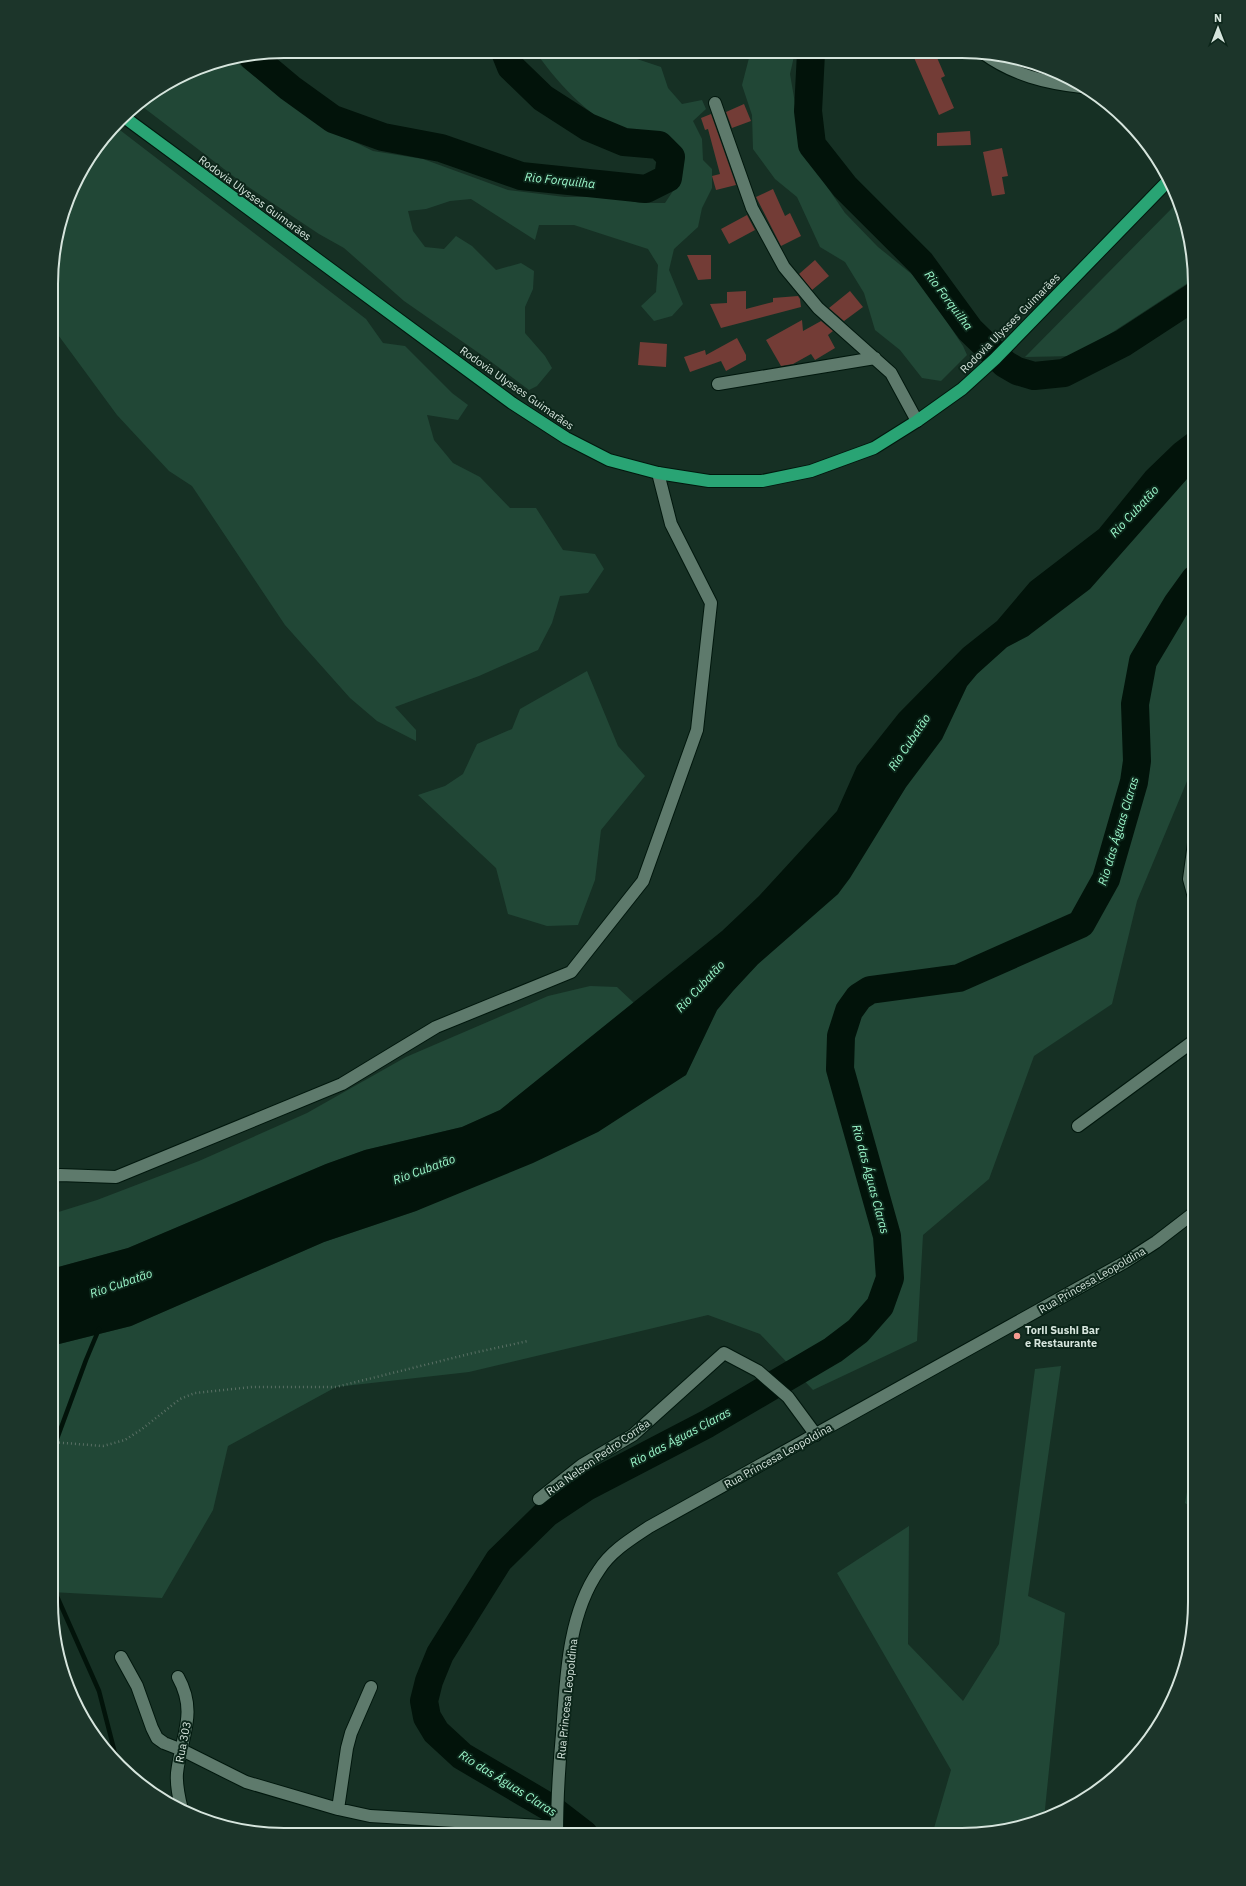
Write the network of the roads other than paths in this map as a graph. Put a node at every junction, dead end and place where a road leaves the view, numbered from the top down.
1 (995, 61) edge
2 (1068, 84) edge
3 (715, 103) dead end
4 (128, 120) edge
5 (1165, 184) edge
6 (875, 358) junction
7 (718, 384) dead end
8 (917, 421) junction
9 (658, 473) junction
10 (1188, 1045) edge
11 (1078, 1126) dead end
12 (58, 1176) edge
13 (1188, 1217) edge
14 (816, 1435) junction
15 (539, 1499) dead end
16 (121, 1657) dead end
17 (178, 1676) dead end
18 (371, 1687) dead end
19 (182, 1750) junction
20 (181, 1803) edge
21 (338, 1809) junction
22 (557, 1826) edge

1 - 2 street
3 - 6 street
4 - 9 highway, Rodovia Ulysses Guimarães
5 - 8 highway, Rodovia Ulysses Guimarães
6 - 7 street
6 - 8 street
8 - 9 highway, Rodovia Ulysses Guimarães
9 - 12 street
10 - 11 street
13 - 14 street, Rua Princesa Leopoldina
14 - 15 street, Rua Nelson Pedro Corrêa
14 - 22 street, Rua Princesa Leopoldina
16 - 19 street
17 - 19 street, Rua 303
18 - 21 street
19 - 20 street, Rua 303
19 - 21 street
21 - 22 street

